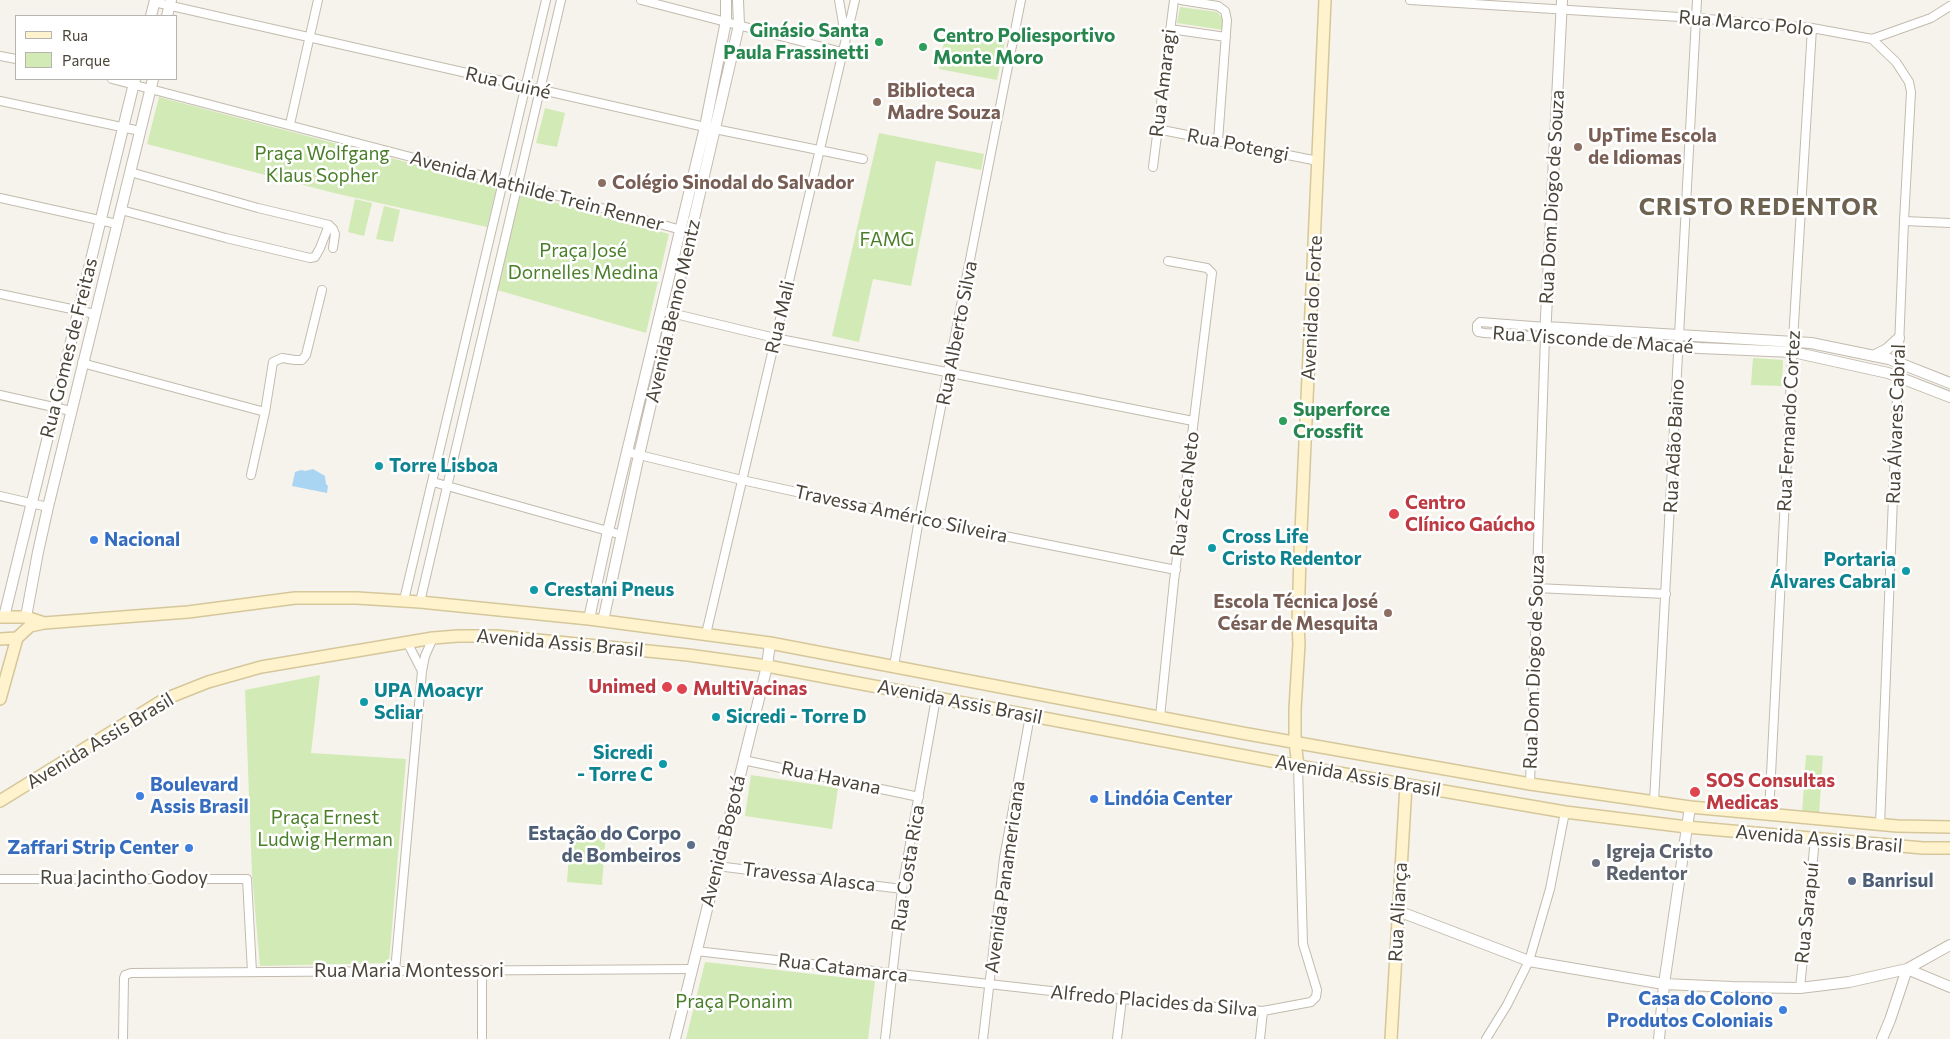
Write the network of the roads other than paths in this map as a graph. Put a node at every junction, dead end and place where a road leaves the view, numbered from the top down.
1 (318, 0) edge
2 (546, 0) edge
3 (561, 0) edge
4 (642, 0) edge
5 (726, 0) edge
6 (738, 0) edge
7 (839, 0) edge
8 (855, 0) edge
9 (1021, 0) edge
10 (1174, 0) edge
11 (1181, 0) edge
12 (1325, 0) edge
13 (1410, 0) edge
14 (1697, 0) edge
15 (154, 1) edge
16 (1561, 5) edge
17 (1950, 6) edge
18 (169, 7) edge
19 (151, 15) edge
20 (1696, 18) junction
21 (726, 21) junction
22 (739, 25) junction
23 (1812, 28) junction
24 (1170, 29) junction
25 (846, 36) junction
26 (1226, 37) junction
27 (310, 38) junction
28 (1872, 39) junction
29 (842, 52) junction
30 (0, 56) edge
31 (15, 60) edge
32 (134, 81) edge
33 (152, 84) edge
34 (527, 87) junction
35 (541, 90) junction
36 (0, 101) edge
37 (290, 124) junction
38 (124, 128) junction
39 (710, 129) junction
40 (1157, 129) junction
41 (140, 131) junction
42 (1218, 141) junction
43 (819, 150) junction
44 (863, 159) dead end
45 (1318, 161) junction
46 (1153, 167) dead end
47 (130, 172) junction
48 (504, 181) junction
49 (518, 184) junction
50 (0, 198) edge
51 (121, 210) junction
52 (101, 220) junction
53 (1904, 221) junction
54 (1950, 223) edge
55 (117, 224) junction
56 (328, 225) junction
57 (686, 231) junction
58 (333, 248) dead end
59 (1168, 261) dead end
60 (322, 290) dead end
61 (0, 294) edge
62 (78, 310) junction
63 (667, 312) junction
64 (95, 314) junction
65 (1546, 332) junction
66 (468, 333) junction
67 (1680, 335) junction
68 (482, 336) junction
69 (775, 338) junction
70 (1899, 338) junction
71 (1793, 340) junction
72 (1679, 346) junction
73 (1793, 352) junction
74 (1873, 356) junction
75 (649, 361) junction
76 (82, 363) junction
77 (660, 363) junction
78 (1898, 363) junction
79 (949, 372) junction
80 (1898, 377) junction
81 (1950, 383) edge
82 (0, 395) edge
83 (1950, 397) edge
84 (55, 407) junction
85 (71, 411) junction
86 (265, 412) junction
87 (1194, 421) junction
88 (627, 452) junction
89 (639, 455) junction
90 (251, 475) dead end
91 (742, 480) junction
92 (433, 482) junction
93 (446, 485) junction
94 (0, 496) edge
95 (31, 503) junction
96 (48, 507) junction
97 (919, 519) junction
98 (608, 531) junction
99 (622, 534) junction
100 (418, 541) junction
101 (432, 544) junction
102 (1176, 570) junction
103 (14, 575) junction
104 (33, 580) junction
105 (1536, 588) junction
106 (1666, 594) junction
107 (404, 600) junction
108 (420, 602) junction
109 (2, 616) edge
110 (26, 616) junction
111 (589, 620) junction
112 (603, 621) junction
113 (44, 622) junction
114 (706, 634) junction
115 (0, 638) edge
116 (17, 638) junction
117 (433, 638) junction
118 (407, 642) junction
119 (770, 643) junction
120 (766, 666) junction
121 (894, 666) junction
122 (422, 671) junction
123 (936, 698) junction
124 (0, 699) edge
125 (1030, 716) junction
126 (1160, 717) junction
127 (1295, 742) junction
128 (743, 760) junction
129 (1298, 766) junction
130 (1530, 784) junction
131 (1406, 785) junction
132 (919, 797) junction
133 (0, 801) edge
134 (1654, 802) junction
135 (1690, 806) junction
136 (1565, 812) junction
137 (1769, 814) junction
138 (1880, 824) junction
139 (1687, 827) junction
140 (1950, 827) edge
141 (1815, 838) junction
142 (1950, 848) edge
143 (717, 866) junction
144 (0, 879) edge
145 (902, 888) junction
146 (1398, 911) junction
147 (1950, 945) edge
148 (696, 951) junction
149 (1529, 961) junction
150 (1907, 968) junction
151 (692, 969) junction
152 (482, 970) junction
153 (396, 971) junction
154 (252, 972) junction
155 (893, 974) junction
156 (1664, 984) junction
157 (989, 985) junction
158 (1950, 987) edge
159 (1800, 988) junction
160 (1122, 1000) junction
161 (1263, 1011) junction
162 (123, 1039) edge
163 (482, 1039) edge
164 (674, 1039) edge
165 (885, 1039) edge
166 (983, 1039) edge
167 (1117, 1039) edge
168 (1260, 1039) edge
169 (1391, 1039) edge
170 (1486, 1039) edge
171 (1659, 1039) edge
172 (1882, 1039) edge

1 - 27 street
2 - 34 street
3 - 35 street
4 - 21 street
5 - 21 street, Avenida Benno Mentz
6 - 22 street, Avenida Benno Mentz
7 - 25 street
8 - 25 street, Rua Mali
9 - 79 street, Rua Alberto Silva
10 - 24 street, Rua Amaragi
11 - 26 street
12 - 45 main road, Avenida do Forte
13 - 16 street, Rua Marco Polo
14 - 20 street, Rua Adão Baino
15 - 18 street, Rua Guiné
15 - 19 street
16 - 20 street, Rua Marco Polo
16 - 65 street, Rua Dom Diogo de Souza
17 - 28 street
18 - 27 street, Rua Guiné
20 - 23 street, Rua Marco Polo
20 - 67 street, Rua Adão Baino
21 - 22 street
21 - 39 street, Avenida Benno Mentz
22 - 29 street
22 - 39 street, Avenida Benno Mentz
23 - 28 street, Rua Marco Polo
23 - 71 street, Rua Fernando Cortez
24 - 26 street
24 - 40 street, Rua Amaragi
25 - 29 street, Rua Mali
26 - 42 street
27 - 34 street, Rua Guiné
27 - 37 street
28 - 53 street, Rua Álvares Cabral
29 - 43 street, Rua Mali
30 - 31 street
32 - 33 street, Avenida Mathilde Trein Renner
32 - 38 street, Rua Gomes de Freitas
33 - 37 street, Avenida Mathilde Trein Renner
33 - 41 street, Rua Gomes de Freitas
34 - 35 street, Rua Guiné
34 - 48 street
35 - 39 street, Rua Guiné
35 - 49 street
36 - 38 street
37 - 48 street, Avenida Mathilde Trein Renner
38 - 41 street
38 - 52 street, Rua Gomes de Freitas
39 - 43 street, Rua Guiné
39 - 57 street, Avenida Benno Mentz
40 - 42 street, Rua Potengi
40 - 46 street, Rua Amaragi
41 - 47 street, Rua Gomes de Freitas
42 - 45 street, Rua Potengi
43 - 44 street, Rua Guiné
43 - 69 street, Rua Mali
45 - 127 main road, Avenida do Forte
47 - 51 street, Rua Gomes de Freitas
47 - 56 street
48 - 49 street, Avenida Mathilde Trein Renner
48 - 66 street
49 - 57 street, Avenida Mathilde Trein Renner
49 - 68 street
50 - 52 street
51 - 55 street, Rua Gomes de Freitas
51 - 56 street
52 - 55 street
52 - 62 street, Rua Gomes de Freitas
53 - 54 street
53 - 70 street, Rua Álvares Cabral
55 - 64 street, Rua Gomes de Freitas
56 - 58 street
57 - 63 street, Avenida Benno Mentz
59 - 87 street, Rua Zeca Neto
60 - 86 street
61 - 62 street
62 - 64 street
62 - 84 street, Rua Gomes de Freitas
63 - 69 street
63 - 75 street, Avenida Benno Mentz
63 - 77 street, Avenida Benno Mentz
64 - 76 street, Rua Gomes de Freitas
65 - 65 street, Rua Visconde de Macaé
65 - 67 street, Rua Visconde de Macaé
65 - 72 street, Rua Visconde de Macaé
65 - 105 street, Rua Dom Diogo de Souza
66 - 68 street
66 - 92 street
67 - 71 street, Rua Visconde de Macaé
67 - 72 street, Rua Adão Baino
68 - 93 street
69 - 79 street
69 - 91 street, Rua Mali
70 - 74 street
70 - 78 street, Rua Álvares Cabral
71 - 73 street, Rua Fernando Cortez
71 - 74 street, Rua Visconde de Macaé
72 - 73 street, Rua Visconde de Macaé
72 - 106 street, Rua Adão Baino
73 - 80 street, Rua Visconde de Macaé
73 - 137 street, Rua Fernando Cortez
74 - 78 street, Rua Visconde de Macaé
75 - 77 street
75 - 88 street, Avenida Benno Mentz
76 - 85 street, Rua Gomes de Freitas
76 - 86 street
77 - 89 street, Avenida Benno Mentz
78 - 80 street, Rua Álvares Cabral
78 - 81 street, Rua Visconde de Macaé
79 - 87 street
79 - 97 street, Rua Alberto Silva
80 - 83 street, Rua Visconde de Macaé
80 - 138 street, Rua Álvares Cabral
82 - 84 street
84 - 85 street
84 - 95 street, Rua Gomes de Freitas
85 - 96 street, Rua Gomes de Freitas
86 - 90 street
87 - 102 street, Rua Zeca Neto
88 - 89 street, Travessa Américo Silveira
88 - 98 street, Avenida Benno Mentz
89 - 91 street, Travessa Américo Silveira
89 - 99 street, Avenida Benno Mentz
91 - 97 street, Travessa Américo Silveira
91 - 114 street, Rua Mali
92 - 93 street
92 - 100 street
93 - 98 street
93 - 101 street
94 - 95 street
95 - 96 street
95 - 103 street, Rua Gomes de Freitas
96 - 104 street, Rua Gomes de Freitas
97 - 102 street, Travessa Américo Silveira
97 - 121 street, Rua Alberto Silva
98 - 99 street
98 - 111 street, Avenida Benno Mentz
99 - 112 street, Avenida Benno Mentz
100 - 101 street
100 - 107 street
101 - 108 street
102 - 126 street, Rua Zeca Neto
103 - 104 street
103 - 109 street, Rua Gomes de Freitas
104 - 110 street, Rua Gomes de Freitas
105 - 106 street
105 - 130 street, Rua Dom Diogo de Souza
106 - 134 street, Rua Adão Baino
107 - 108 main road, Avenida Assis Brasil
107 - 113 main road, Avenida Assis Brasil
108 - 111 main road, Avenida Assis Brasil
109 - 110 main road
110 - 113 main road
111 - 112 main road, Avenida Assis Brasil
112 - 114 main road, Avenida Assis Brasil
113 - 116 main road, Avenida Assis Brasil
114 - 119 main road, Avenida Assis Brasil
115 - 116 main road
116 - 124 main road
117 - 118 main road, Avenida Assis Brasil
117 - 120 main road, Avenida Assis Brasil
117 - 122 street
118 - 122 street
118 - 133 main road, Avenida Assis Brasil
119 - 120 street, Avenida Bogotá
119 - 121 main road, Avenida Assis Brasil
120 - 123 main road, Avenida Assis Brasil
120 - 128 street, Avenida Bogotá
121 - 126 main road, Avenida Assis Brasil
122 - 153 street
123 - 125 main road, Avenida Assis Brasil
123 - 132 street, Rua Costa Rica
125 - 129 main road, Avenida Assis Brasil
125 - 157 street, Avenida Panamericana
126 - 127 main road, Avenida Assis Brasil
127 - 129 main road, Avenida do Forte
127 - 130 main road, Avenida Assis Brasil
128 - 132 street, Rua Havana
128 - 143 street, Avenida Bogotá
129 - 131 main road, Avenida Assis Brasil
129 - 161 street, Alfredo Placides da Silva
130 - 134 main road, Avenida Assis Brasil
131 - 136 main road, Avenida Assis Brasil
131 - 146 main road, Rua Aliança
132 - 145 street, Rua Costa Rica
134 - 135 main road, Avenida Assis Brasil
135 - 137 main road, Avenida Assis Brasil
135 - 139 street
136 - 139 main road, Avenida Assis Brasil
136 - 149 street
137 - 138 main road, Avenida Assis Brasil
138 - 140 main road, Avenida Assis Brasil
139 - 141 main road, Avenida Assis Brasil
139 - 156 street
141 - 142 main road, Avenida Assis Brasil
141 - 159 street, Rua Sarapuí
143 - 145 street, Travessa Alasca
143 - 148 street, Avenida Bogotá
144 - 154 street, Rua Jacintho Godoy
145 - 155 street, Rua Costa Rica
146 - 149 street
146 - 169 main road, Rua Aliança
147 - 150 street
148 - 151 street, Avenida Bogotá
148 - 155 street, Rua Catamarca
149 - 156 street
149 - 170 street
150 - 158 street
150 - 159 street
150 - 172 street
151 - 152 street, Rua Maria Montessori
151 - 164 street, Avenida Bogotá
152 - 153 street, Rua Maria Montessori
152 - 163 street
153 - 154 street, Rua Maria Montessori
154 - 162 street, Rua Maria Montessori
155 - 157 street, Rua Catamarca
155 - 165 street, Rua Costa Rica
156 - 159 street
156 - 171 street
157 - 160 street, Alfredo Placides da Silva
157 - 166 street, Avenida Panamericana
160 - 161 street, Alfredo Placides da Silva
160 - 167 street
161 - 168 street

